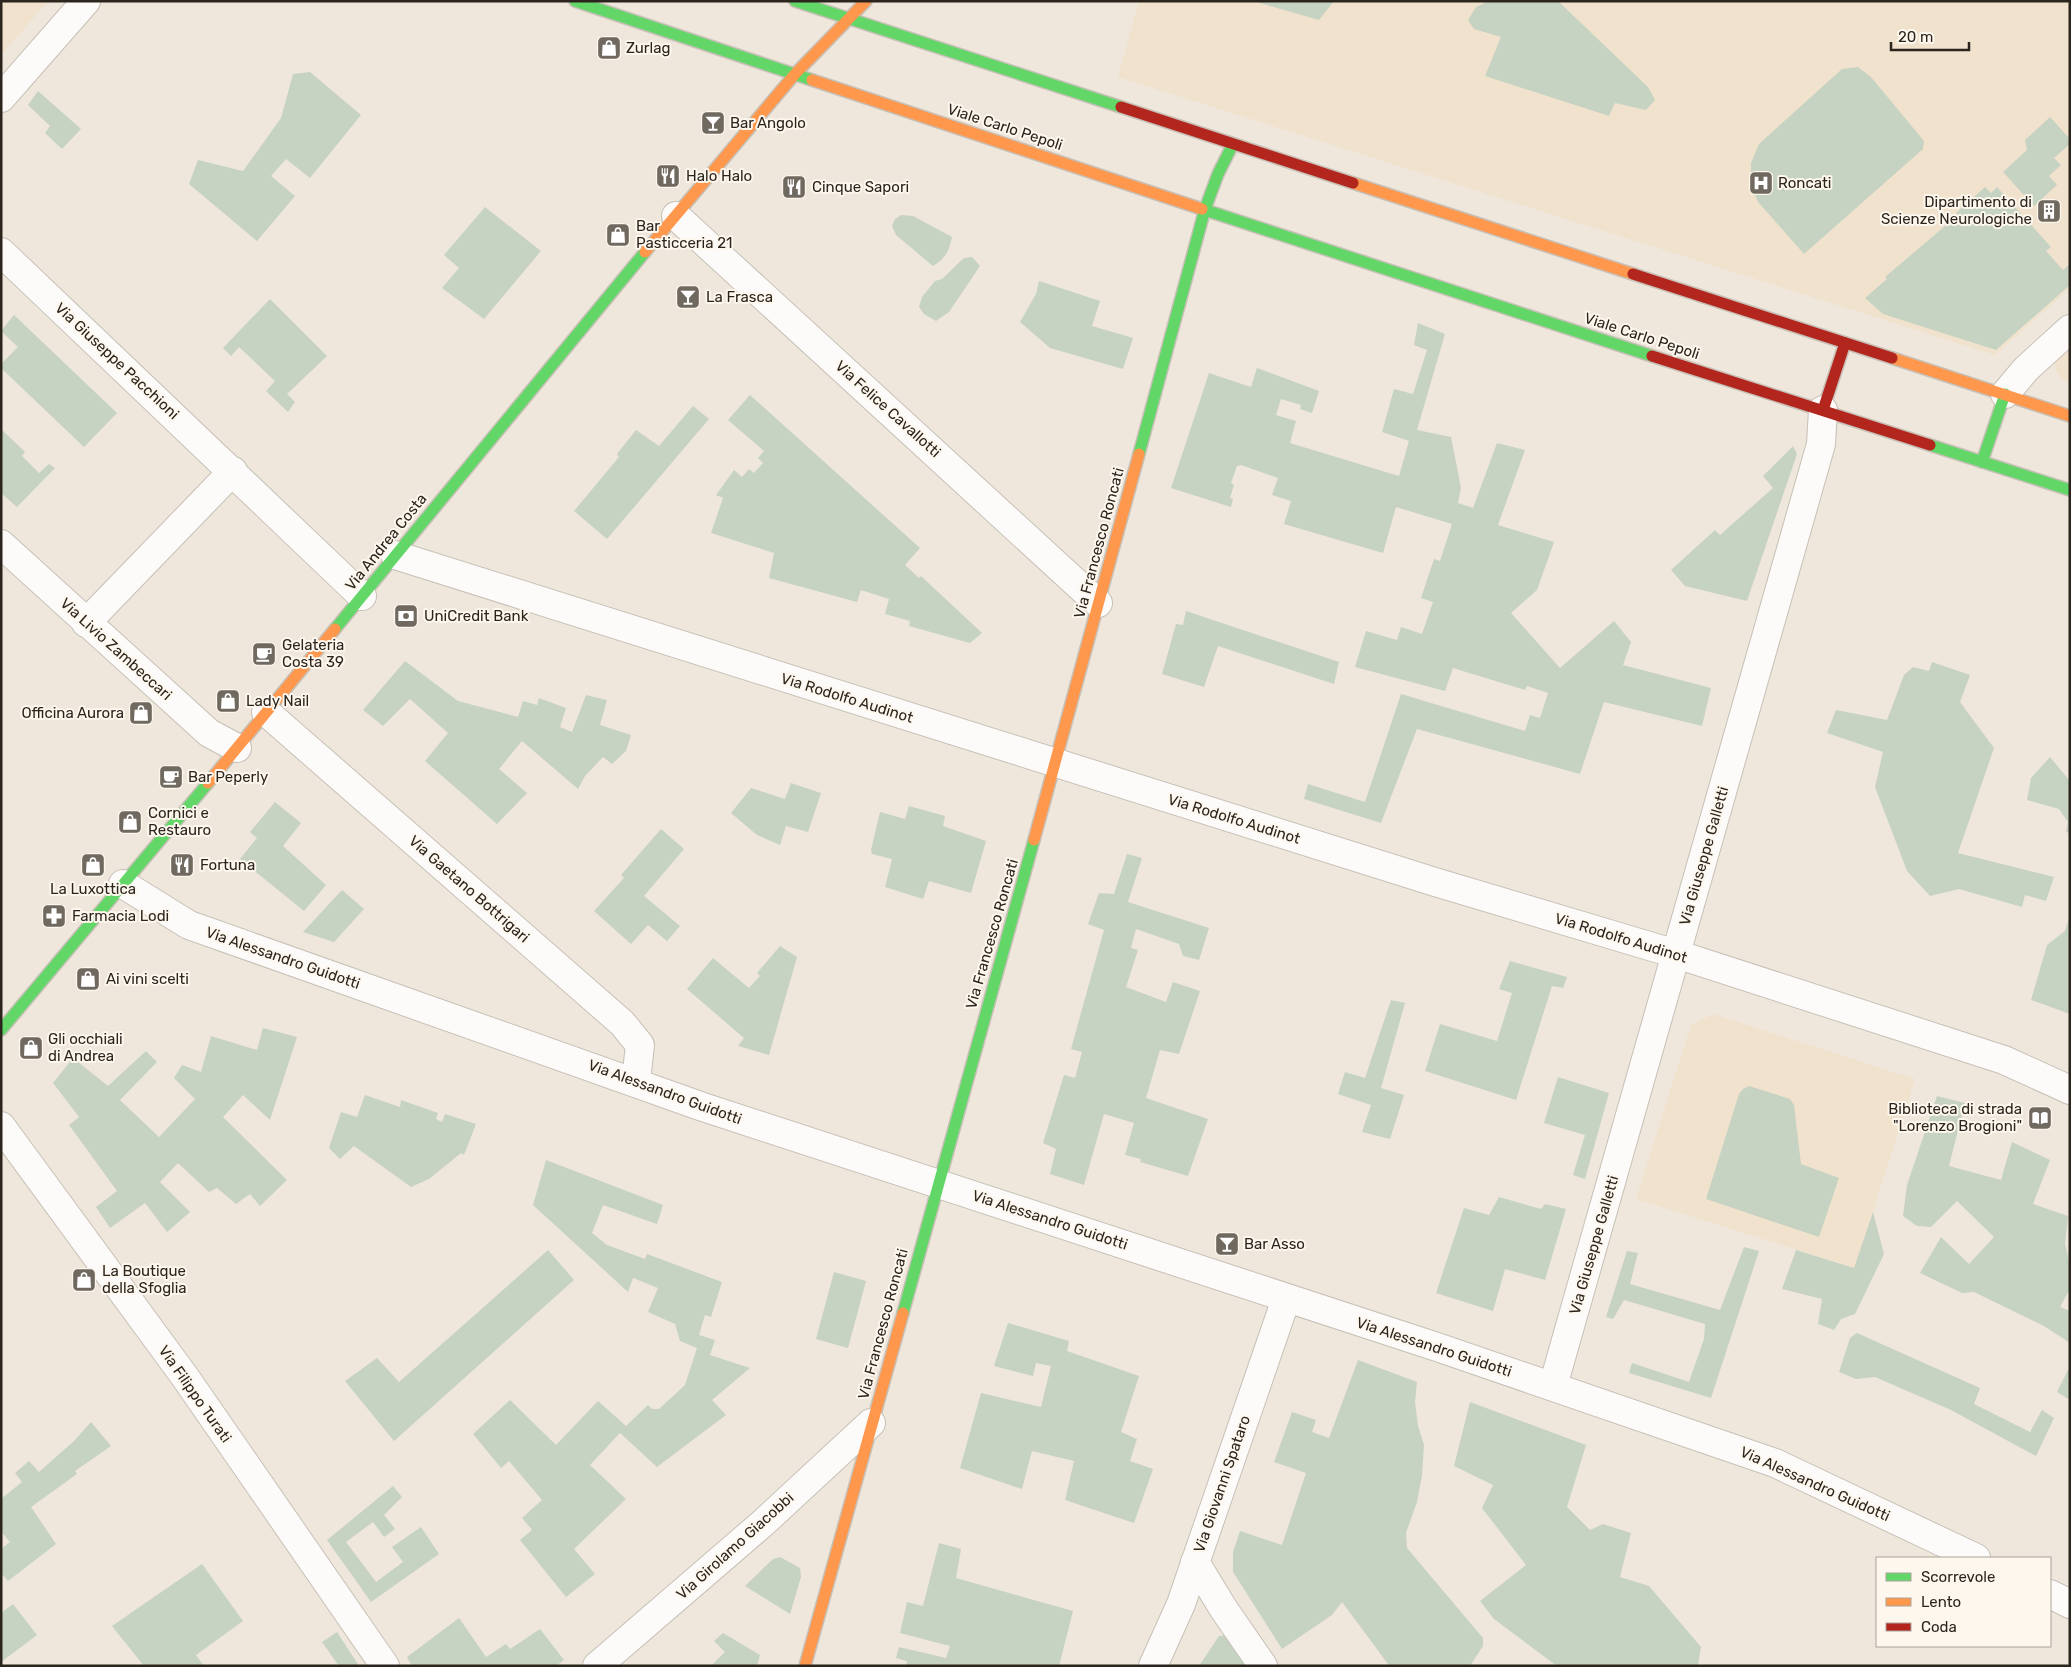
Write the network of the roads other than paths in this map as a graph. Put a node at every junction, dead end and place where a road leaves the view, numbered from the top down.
1 (86, 1) edge
2 (575, 1) edge
3 (795, 1) edge
4 (866, 1) edge
5 (850, 18) junction
6 (796, 74) junction
7 (1, 98) edge
8 (1233, 144) junction
9 (1205, 210) junction
10 (676, 216) junction
11 (1, 252) edge
12 (2070, 329) edge
13 (1845, 343) junction
14 (2005, 394) junction
15 (1823, 410) junction
16 (2070, 416) edge
17 (1982, 462) junction
18 (232, 470) junction
19 (2070, 490) edge
20 (1, 544) edge
21 (395, 555) junction
22 (362, 596) junction
23 (1098, 603) junction
24 (86, 623) junction
25 (266, 712) junction
26 (236, 748) junction
27 (1055, 763) junction
28 (123, 884) junction
29 (1676, 954) junction
30 (1, 1030) edge
31 (636, 1081) junction
32 (2070, 1090) edge
33 (1, 1126) edge
34 (937, 1184) junction
35 (1286, 1300) junction
36 (1553, 1386) junction
37 (871, 1423) junction
38 (1974, 1557) edge
39 (1195, 1562) junction
40 (2051, 1594) edge
41 (2070, 1604) edge
42 (385, 1666) edge
43 (597, 1666) edge
44 (805, 1666) edge
45 (1153, 1666) edge
46 (1263, 1666) edge

1 - 7 street
2 - 6 main road, Viale Carlo Pepoli
3 - 5 main road
4 - 5 main road, Via Andrea Costa
5 - 6 main road, Via Andrea Costa
5 - 8 main road
6 - 9 main road, Viale Carlo Pepoli
6 - 10 main road, Via Andrea Costa
8 - 9 main road
8 - 13 main road
9 - 15 main road, Viale Carlo Pepoli
9 - 23 main road, Via Francesco Roncati
10 - 21 main road, Via Andrea Costa
10 - 23 street, Via Felice Cavallotti
11 - 18 street, Via Giuseppe Pacchioni
12 - 14 street
13 - 14 main road
13 - 15 main road
14 - 16 main road
14 - 17 main road
15 - 17 main road, Viale Carlo Pepoli
15 - 29 street, Via Giuseppe Galletti
17 - 19 main road, Viale Carlo Pepoli
18 - 22 street, Via Giuseppe Pacchioni
18 - 24 street
20 - 24 street, Via Livio Zambeccari
21 - 22 main road, Via Andrea Costa
21 - 27 street, Via Rodolfo Audinot
22 - 25 main road, Via Andrea Costa
23 - 27 main road, Via Francesco Roncati
24 - 26 street, Via Livio Zambeccari
25 - 26 main road, Via Andrea Costa
25 - 31 street, Via Gaetano Bottrigari
26 - 28 main road, Via Andrea Costa
27 - 29 street, Via Rodolfo Audinot
27 - 34 main road, Via Francesco Roncati
28 - 30 main road, Via Andrea Costa
28 - 31 street, Via Alessandro Guidotti
29 - 32 street, Via Rodolfo Audinot
29 - 36 street, Via Giuseppe Galletti
31 - 34 street, Via Alessandro Guidotti
33 - 42 street, Via Filippo Turati
34 - 35 street, Via Alessandro Guidotti
34 - 37 main road, Via Francesco Roncati
35 - 36 street, Via Alessandro Guidotti
35 - 39 street, Via Giovanni Spataro
36 - 38 street, Via Alessandro Guidotti
37 - 43 street, Via Girolamo Giacobbi
37 - 44 main road, Via Francesco Roncati
39 - 45 street, Via Giovanni Spataro
39 - 46 street
40 - 41 street

